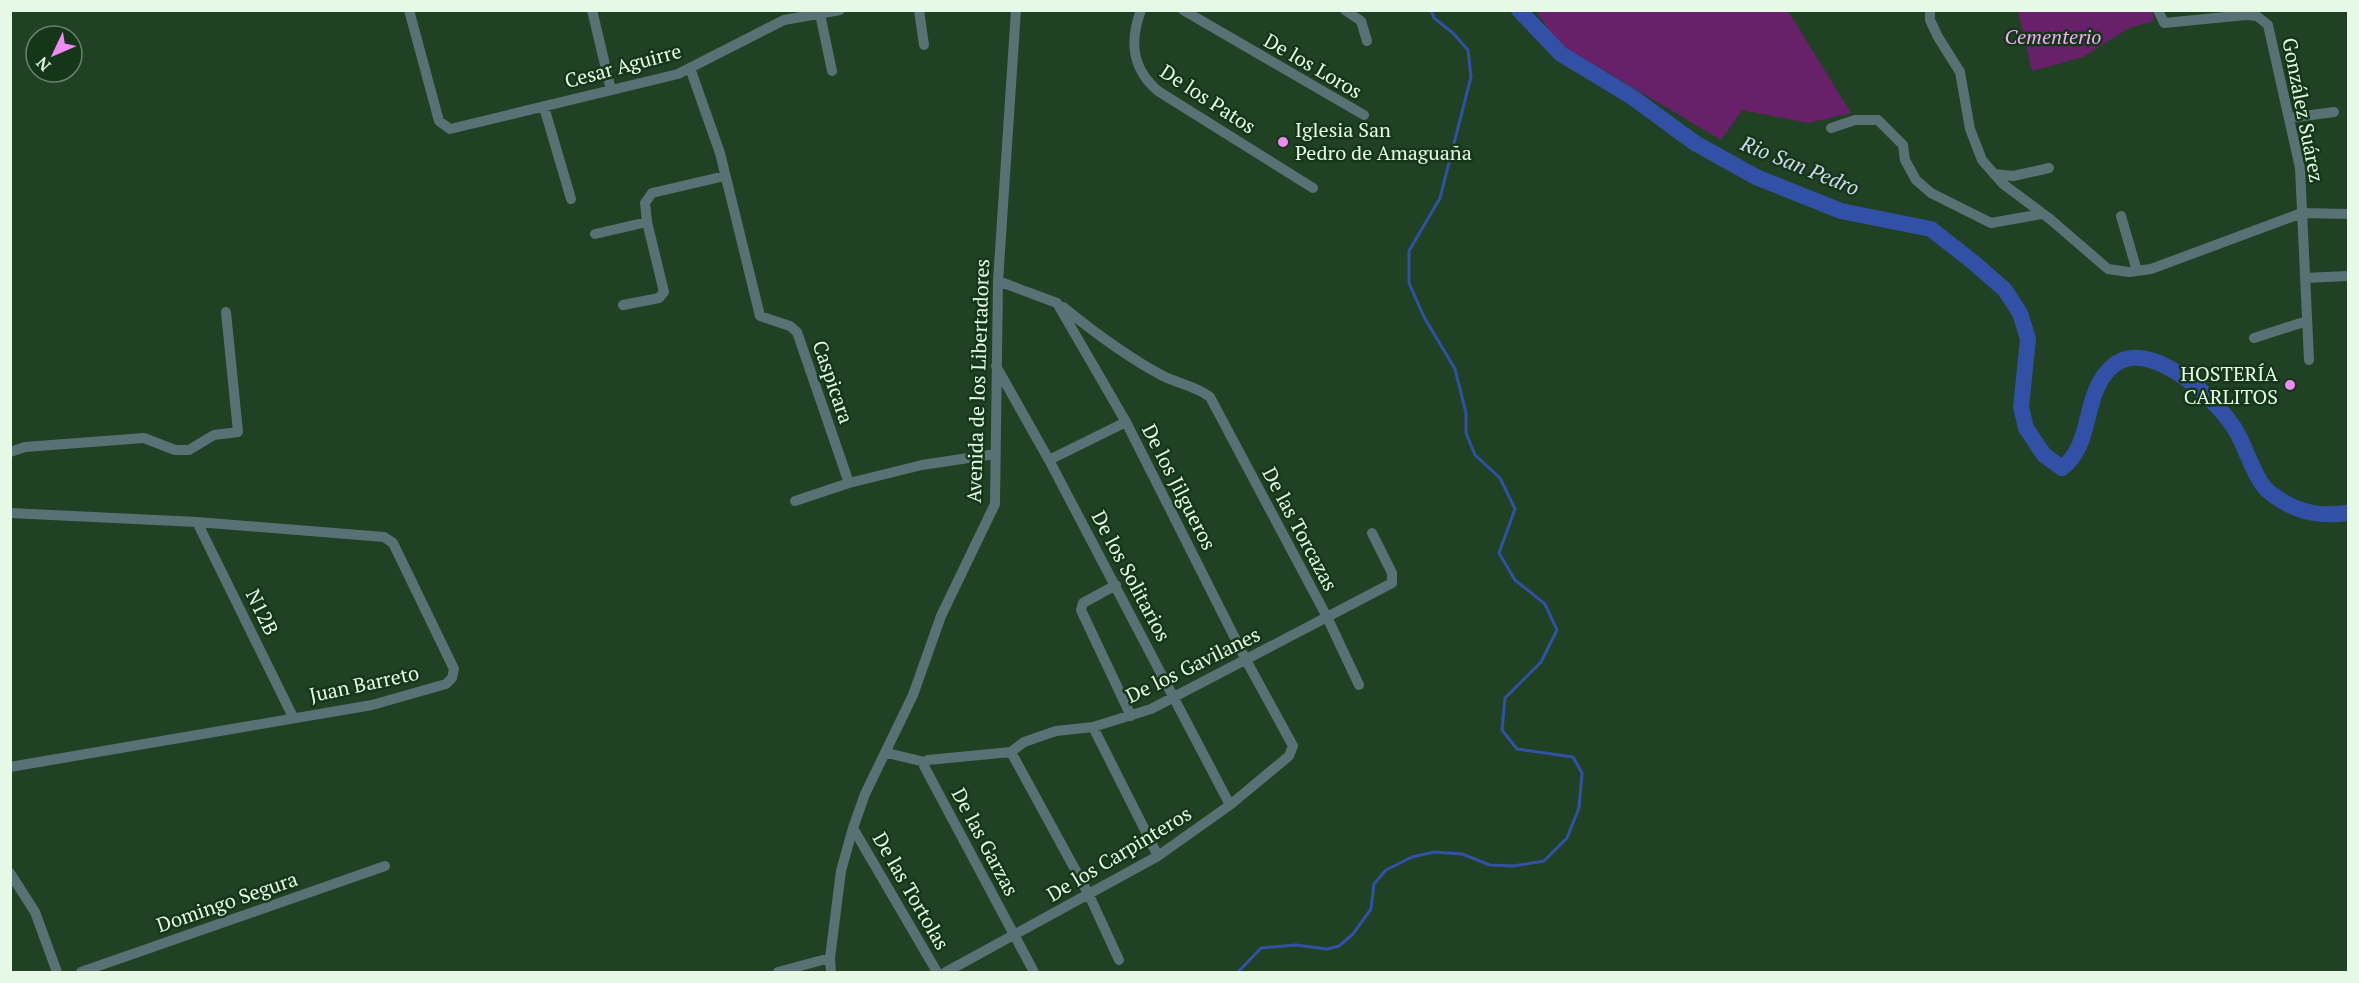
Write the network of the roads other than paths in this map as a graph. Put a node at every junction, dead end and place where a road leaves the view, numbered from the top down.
1 (409, 10) edge
2 (592, 10) edge
3 (840, 10) edge
4 (919, 10) edge
5 (1016, 10) edge
6 (1141, 10) edge
7 (1183, 10) edge
8 (1345, 10) edge
9 (1930, 10) edge
10 (2158, 10) edge
11 (820, 14) junction
12 (1368, 41) dead end
13 (924, 45) dead end
14 (690, 68) junction
15 (832, 70) dead end
16 (611, 90) junction
17 (544, 107) junction
18 (2334, 112) dead end
19 (1364, 115) dead end
20 (2289, 118) junction
21 (1831, 128) dead end
22 (2049, 168) dead end
23 (1994, 174) junction
24 (725, 176) junction
25 (1313, 188) dead end
26 (571, 200) dead end
27 (2302, 213) junction
28 (2043, 214) junction
29 (2349, 214) edge
30 (2121, 216) dead end
31 (647, 222) junction
32 (595, 234) dead end
33 (2138, 271) junction
34 (2349, 276) edge
35 (2305, 278) junction
36 (998, 281) junction
37 (1057, 303) junction
38 (623, 305) dead end
39 (226, 312) dead end
40 (2307, 321) junction
41 (2254, 338) dead end
42 (2308, 360) dead end
43 (996, 366) junction
44 (1126, 422) junction
45 (10, 452) edge
46 (995, 454) junction
47 (1049, 460) junction
48 (849, 483) junction
49 (795, 501) dead end
50 (10, 513) edge
51 (197, 522) junction
52 (1372, 533) dead end
53 (1116, 585) junction
54 (1327, 617) junction
55 (1246, 660) junction
56 (1359, 685) dead end
57 (1175, 698) junction
58 (1131, 716) junction
59 (293, 717) junction
60 (1093, 727) junction
61 (1293, 746) joint
62 (1011, 752) junction
63 (887, 753) junction
64 (925, 762) junction
65 (10, 767) edge
66 (1230, 805) junction
67 (853, 828) junction
68 (1158, 856) junction
69 (385, 866) dead end
70 (10, 873) edge
71 (1089, 895) junction
72 (1014, 935) junction
73 (830, 958) junction
74 (1119, 960) dead end
75 (57, 972) edge
76 (81, 972) edge
77 (778, 972) edge
78 (831, 972) edge
79 (937, 972) edge
80 (946, 972) edge
81 (1034, 972) edge

1 - 17 street, Cesar Aguirre
2 - 16 street
3 - 11 street, Cesar Aguirre
4 - 13 street
5 - 36 street, Avenida de los Libertadores
6 - 25 street, De los Patos
7 - 19 street, De los Loros
8 - 12 street
9 - 23 street
10 - 20 street, González Suárez
11 - 14 street, Cesar Aguirre
11 - 15 street
14 - 16 street, Cesar Aguirre
14 - 24 street, Caspicara
16 - 17 street, Cesar Aguirre
17 - 26 street
18 - 20 street
20 - 27 street, González Suárez
21 - 28 street
22 - 23 street
23 - 28 street
24 - 31 street
24 - 48 street, Caspicara
27 - 29 street
27 - 33 street
27 - 35 street, González Suárez
28 - 33 street
30 - 33 street
31 - 32 street
31 - 38 street
34 - 35 street
35 - 40 street, González Suárez
36 - 37 street
36 - 43 street, Avenida de los Libertadores
37 - 44 street, De los Jilgueros
37 - 54 street, De las Torcazas
39 - 45 street
40 - 41 street
40 - 42 street, González Suárez
43 - 46 street, Avenida de los Libertadores
43 - 47 street, De los Solitarios
44 - 47 street
44 - 55 street, De los Jilgueros
46 - 48 street
46 - 63 street, Avenida de los Libertadores
47 - 53 street, De los Solitarios
48 - 49 street
50 - 51 street
51 - 59 street, N12B
51 - 59 street, Juan Barreto
52 - 54 street, De los Gavilanes
53 - 57 street, De los Solitarios
53 - 58 street
54 - 55 street, De los Gavilanes
54 - 56 street, De las Torcazas
55 - 57 street, De los Gavilanes
55 - 61 street, De los Jilgueros
57 - 58 street, De los Gavilanes
57 - 66 street, De los Solitarios
58 - 60 street, De los Gavilanes
59 - 65 street, Juan Barreto
60 - 62 street, De los Gavilanes
60 - 68 street
61 - 66 street, De los Carpinteros
62 - 64 street, De los Gavilanes
62 - 71 street
63 - 64 street
63 - 67 street, Avenida de los Libertadores
64 - 72 street, De las Garzas
66 - 68 street, De los Carpinteros
67 - 73 street, Avenida de los Libertadores
67 - 79 street, De las Tortolas
68 - 71 street, De los Carpinteros
69 - 76 street, Domingo Segura
70 - 75 street
71 - 72 street, De los Carpinteros
71 - 74 street
72 - 80 street, De los Carpinteros
72 - 81 street, De las Garzas
73 - 77 street
73 - 78 street, Avenida de los Libertadores

